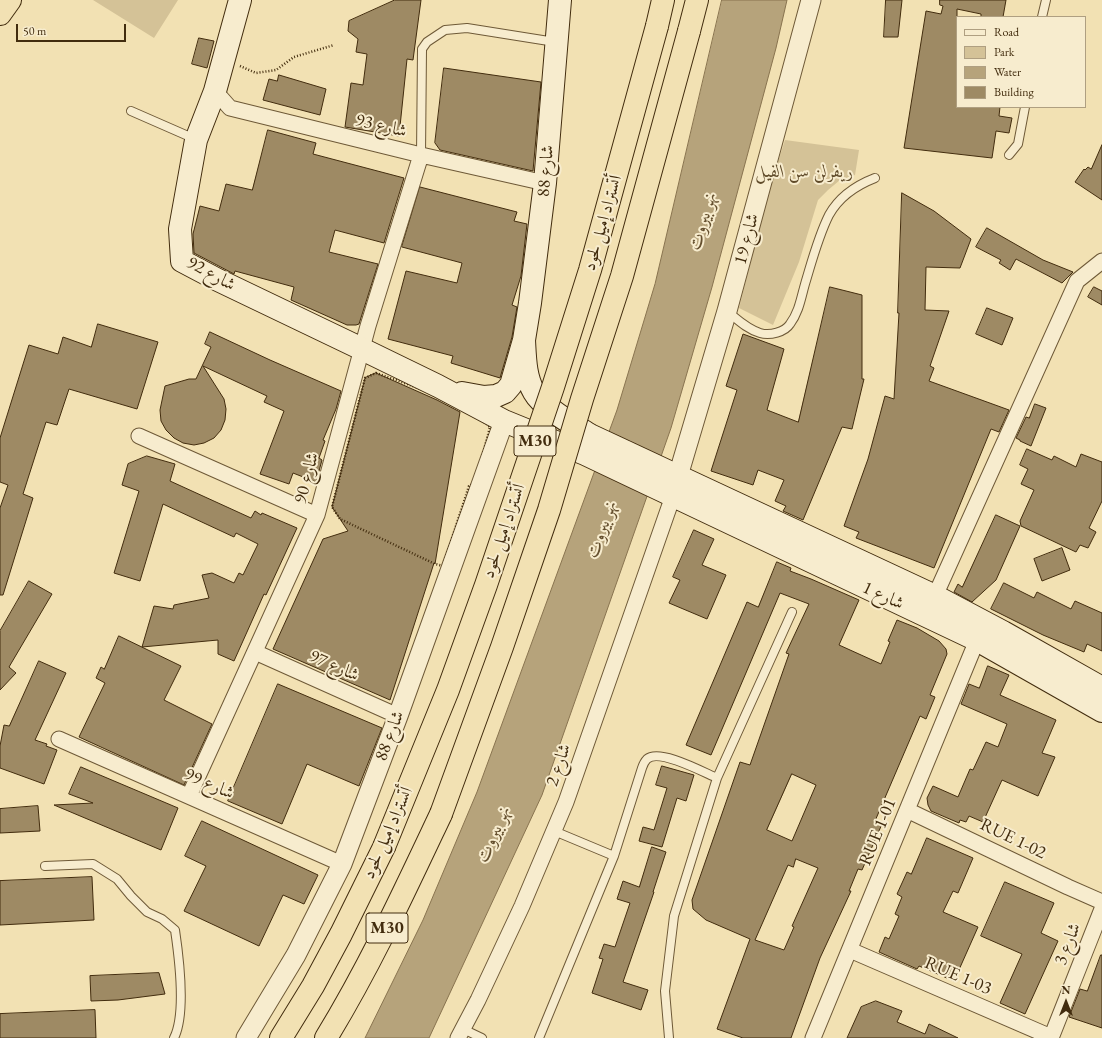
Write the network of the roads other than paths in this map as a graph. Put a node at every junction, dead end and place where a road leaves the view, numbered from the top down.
1 (240, 0) edge
2 (560, 0) edge
3 (664, 0) edge
4 (697, 0) edge
5 (811, 0) edge
6 (1046, 0) edge
7 (1042, 16) edge
8 (556, 42) junction
9 (215, 91) junction
10 (1025, 108) edge
11 (131, 111) dead end
12 (196, 140) junction
13 (421, 155) junction
14 (1009, 155) dead end
15 (876, 178) dead end
16 (546, 183) junction
17 (1102, 261) edge
18 (727, 311) junction
19 (524, 340) junction
20 (362, 348) junction
21 (438, 386) junction
22 (504, 422) junction
23 (139, 436) dead end
24 (587, 444) junction
25 (669, 483) junction
26 (317, 515) junction
27 (935, 596) junction
28 (792, 612) dead end
29 (977, 640) junction
30 (255, 652) junction
31 (1102, 688) edge
32 (1102, 711) edge
33 (398, 716) junction
34 (59, 739) dead end
35 (717, 778) junction
36 (189, 796) junction
37 (907, 810) junction
38 (554, 831) junction
39 (614, 856) junction
40 (342, 864) junction
41 (45, 866) dead end
42 (1102, 902) edge
43 (1102, 909) edge
44 (850, 950) junction
45 (460, 1034) edge
46 (174, 1038) edge
47 (246, 1038) edge
48 (281, 1038) edge
49 (326, 1038) edge
50 (482, 1038) edge
51 (539, 1038) edge
52 (669, 1038) edge
53 (813, 1038) edge
54 (1051, 1038) edge

1 - 9 main road, شارع 92
2 - 8 main road, شارع 88
3 - 48 highway, أتستراد إميل لحود / M30, bridge
4 - 49 highway, أتستراد إميل لحود / M30, bridge
5 - 18 street, شارع 19
6 - 7 lane
8 - 13 lane
8 - 16 main road, شارع 88
9 - 12 main road, شارع 92
9 - 13 street, شارع 93
10 - 14 lane
11 - 12 lane
12 - 20 main road, شارع 92
13 - 16 street, شارع 93
13 - 20 street, شارع 90
15 - 18 lane
16 - 19 main road, شارع 88
17 - 27 street
18 - 25 street, شارع 19
19 - 21 main road
19 - 24 main road
20 - 21 main road, شارع 92
20 - 26 street, شارع 90
21 - 22 main road
22 - 24 main road
22 - 33 street, شارع 88
23 - 26 street
24 - 25 main road
25 - 27 main road, شارع 1
25 - 29 main road, شارع 1
25 - 38 street, شارع 2
26 - 30 street, شارع 90
27 - 31 main road, شارع 1
28 - 35 lane
29 - 32 main road, شارع 1
29 - 37 street, RUE 1-01
30 - 33 street, شارع 97
30 - 36 street, شارع 90
33 - 40 street, شارع 88
34 - 36 street, شارع 99
35 - 39 lane
35 - 52 lane
36 - 40 street, شارع 99
37 - 42 street, RUE 1-02
37 - 44 street, RUE 1-01
38 - 39 lane
38 - 45 street, شارع 2
39 - 51 lane
40 - 47 street, شارع 88
41 - 46 lane
43 - 54 street, شارع 3
44 - 53 street, RUE 1-01
44 - 54 street, RUE 1-03
45 - 50 lane

